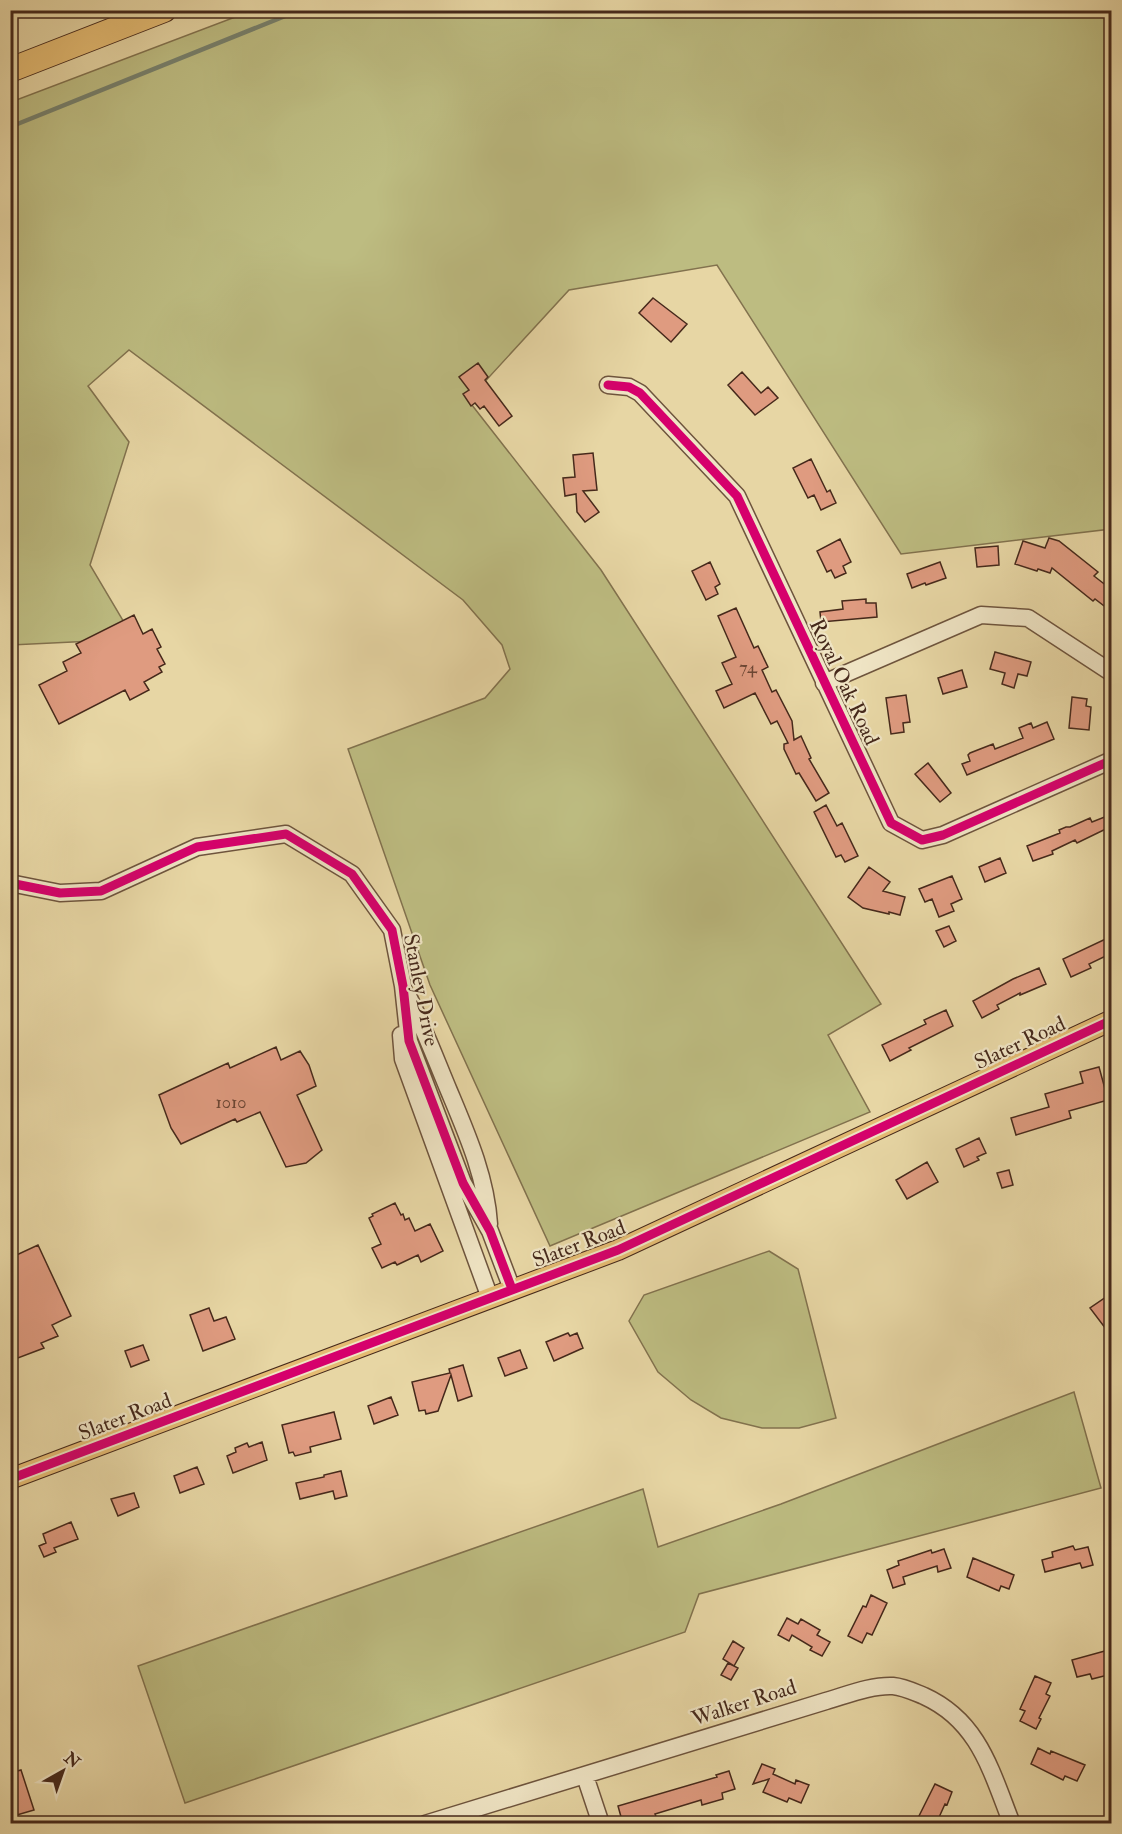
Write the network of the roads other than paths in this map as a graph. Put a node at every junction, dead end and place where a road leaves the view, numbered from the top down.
1 (164, 10) edge
2 (10, 70) edge
3 (608, 386) dead end
4 (1112, 674) edge
5 (824, 683) junction
6 (1112, 760) edge
7 (14, 887) edge
8 (403, 986) junction
9 (1112, 1020) edge
10 (512, 1289) junction
11 (490, 1298) junction
12 (10, 1479) edge
13 (585, 1776) junction
14 (425, 1824) edge
15 (601, 1824) edge
16 (1012, 1824) edge

1 - 2 highway
3 - 5 street, Royal Oak Road
4 - 5 street
5 - 6 street, Royal Oak Road
7 - 8 street, Stanley Drive
8 - 10 street, Stanley Drive
8 - 11 street, Stanley Drive
9 - 10 main road, Slater Road
10 - 11 main road, Slater Road
11 - 12 main road, Slater Road
13 - 14 street, Walker Road
13 - 15 street
13 - 16 street, Walker Road

